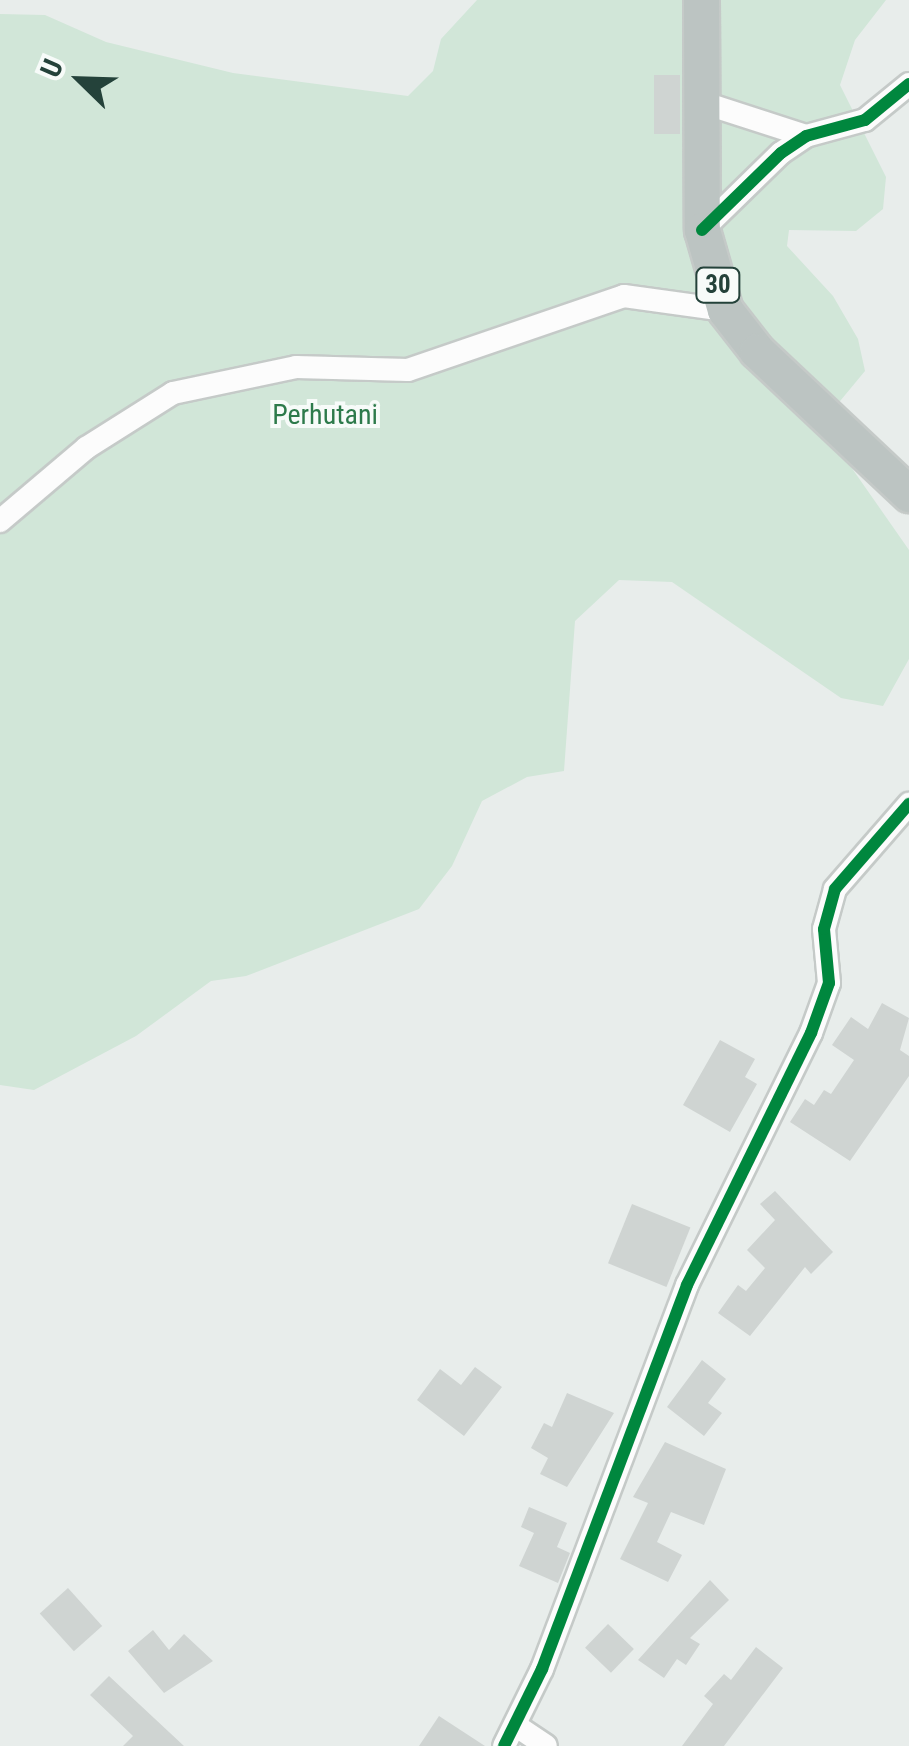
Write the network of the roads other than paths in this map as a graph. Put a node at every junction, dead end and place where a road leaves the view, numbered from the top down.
1 (702, 0) edge
2 (909, 84) edge
3 (704, 103) junction
4 (806, 136) junction
5 (702, 230) junction
6 (725, 310) junction
7 (909, 494) edge
8 (0, 521) edge
9 (909, 804) edge
10 (510, 1736) edge
11 (546, 1746) edge

1 - 3 highway, 30
2 - 4 street
3 - 4 street
3 - 5 highway, 30
4 - 5 street
5 - 6 highway, 30
6 - 7 highway, 30
6 - 8 street
9 - 10 street
10 - 11 street

